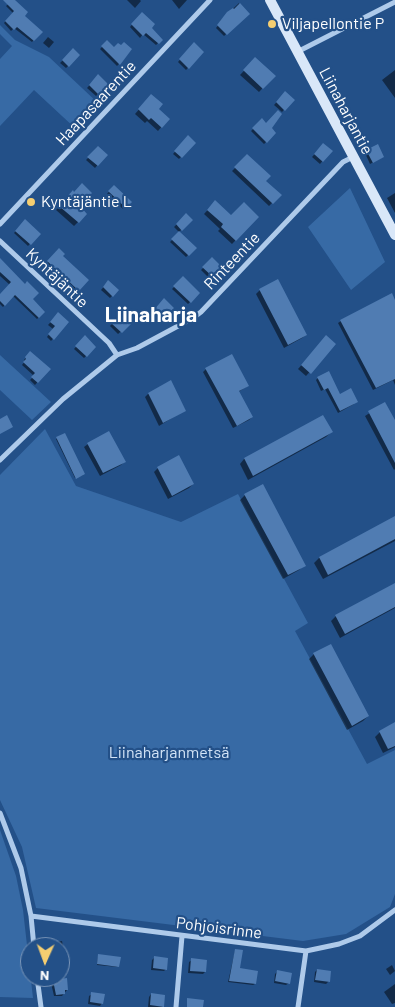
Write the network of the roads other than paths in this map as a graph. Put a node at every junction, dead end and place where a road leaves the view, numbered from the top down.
1 (210, 0) edge
2 (270, 0) edge
3 (380, 0) edge
4 (395, 2) edge
5 (384, 7) junction
6 (298, 51) junction
7 (353, 156) junction
8 (0, 224) edge
9 (395, 235) edge
10 (0, 241) edge
11 (117, 355) junction
12 (0, 460) edge
13 (0, 813) edge
14 (395, 910) edge
15 (31, 916) junction
16 (182, 936) junction
17 (33, 937) edge
18 (306, 951) junction
19 (38, 987) edge
20 (41, 1007) edge
21 (176, 1007) edge
22 (298, 1007) edge

1 - 8 street, Haapasaarentie
2 - 6 main road, Liinaharjantie
3 - 5 street
4 - 5 street
5 - 6 street
6 - 7 main road, Liinaharjantie
7 - 9 main road, Liinaharjantie
7 - 11 street, Rinteentie
10 - 11 street, Kyntäjäntie
11 - 12 street, Rinteentie
13 - 15 street
14 - 18 street, Pohjoisrinne
15 - 16 street, Pohjoisrinne
15 - 17 street
16 - 18 street, Pohjoisrinne
16 - 21 street
18 - 22 street
19 - 20 street

